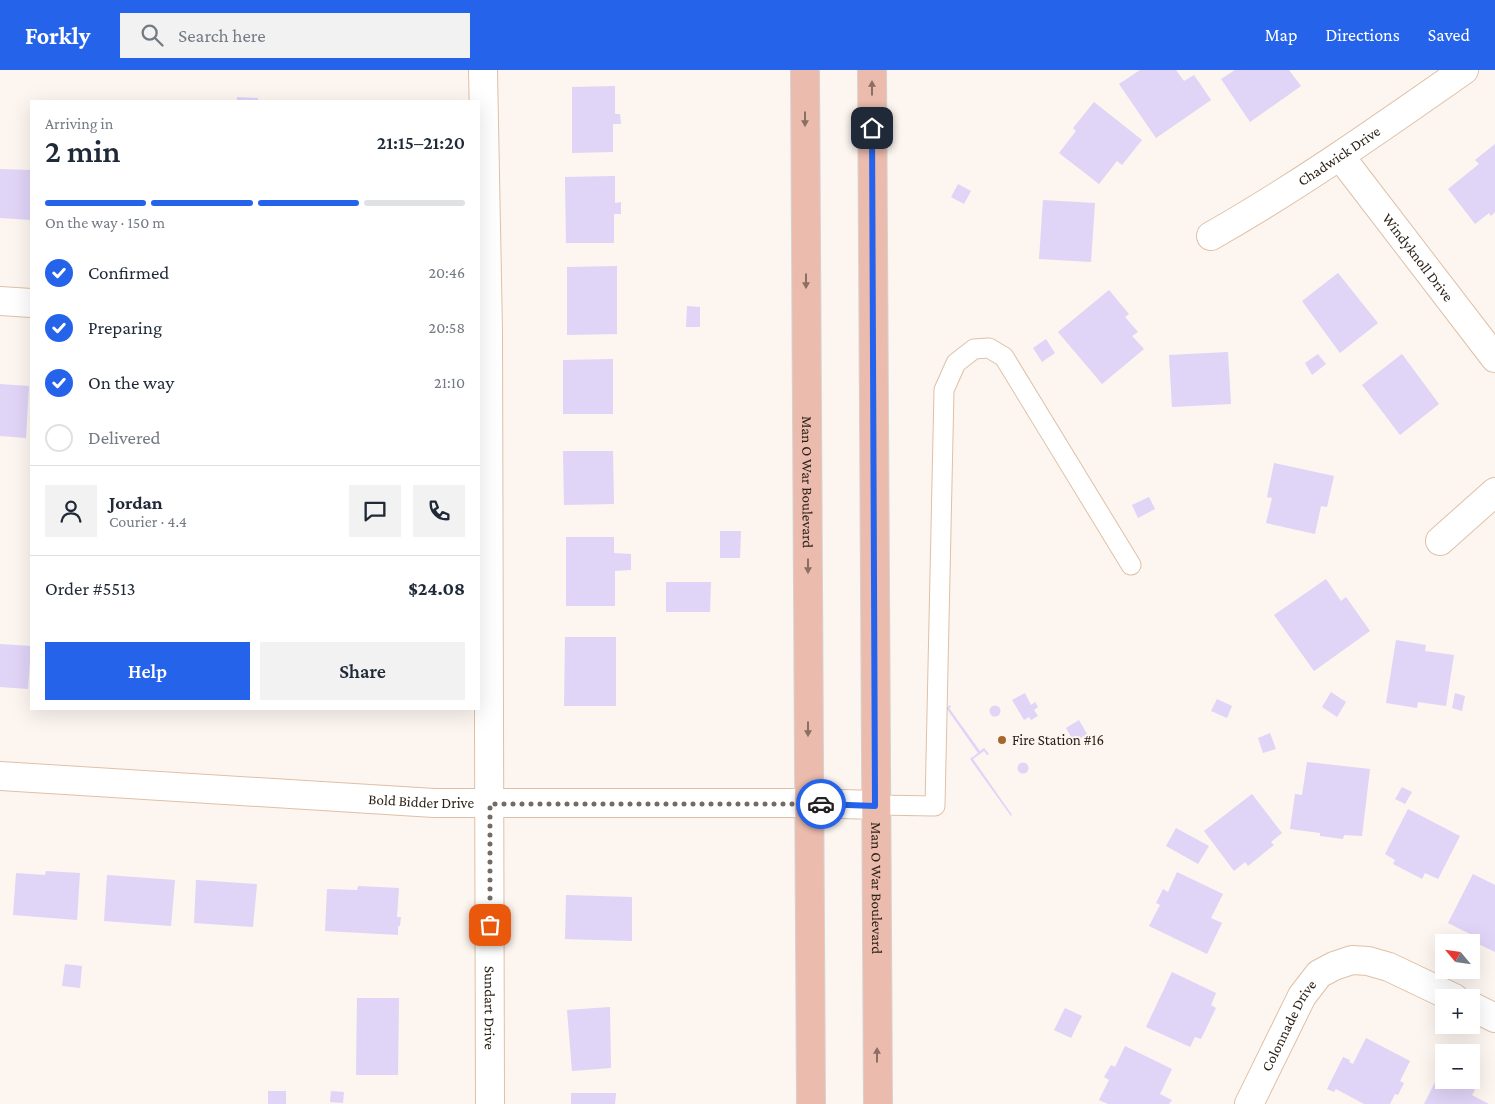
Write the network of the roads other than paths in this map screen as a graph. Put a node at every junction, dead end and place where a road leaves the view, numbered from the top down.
1 (483, 70) edge
2 (805, 70) edge
3 (872, 70) edge
4 (1464, 70) edge
5 (1340, 156) junction
6 (1211, 236) dead end
7 (0, 301) edge
8 (30, 303) edge
9 (483, 331) edge
10 (1495, 358) edge
11 (1495, 492) edge
12 (1440, 541) dead end
13 (1131, 565) dead end
14 (0, 776) edge
15 (808, 803) junction
16 (490, 804) junction
17 (875, 806) junction
18 (1435, 989) edge
19 (1480, 1010) edge
20 (1495, 1018) edge
21 (490, 1104) edge
22 (811, 1104) edge
23 (878, 1104) edge
24 (1248, 1104) edge

1 - 9 street, Sundart Drive
2 -> 15 main road, Man O War Boulevard
17 -> 3 main road, Man O War Boulevard
4 - 5 street, Chadwick Drive
5 - 6 street, Chadwick Drive
5 - 10 street, Windyknoll Drive
7 - 8 street
9 - 16 street, Sundart Drive
11 - 12 street
13 - 17 lane
14 - 16 street, Bold Bidder Drive
15 - 16 street, Bold Bidder Drive
15 - 17 street, Bold Bidder Drive
15 - 22 main road, Man O War Boulevard
16 - 21 street, Sundart Drive
23 -> 17 main road, Man O War Boulevard
18 - 24 street, Colonnade Drive
19 - 20 street

